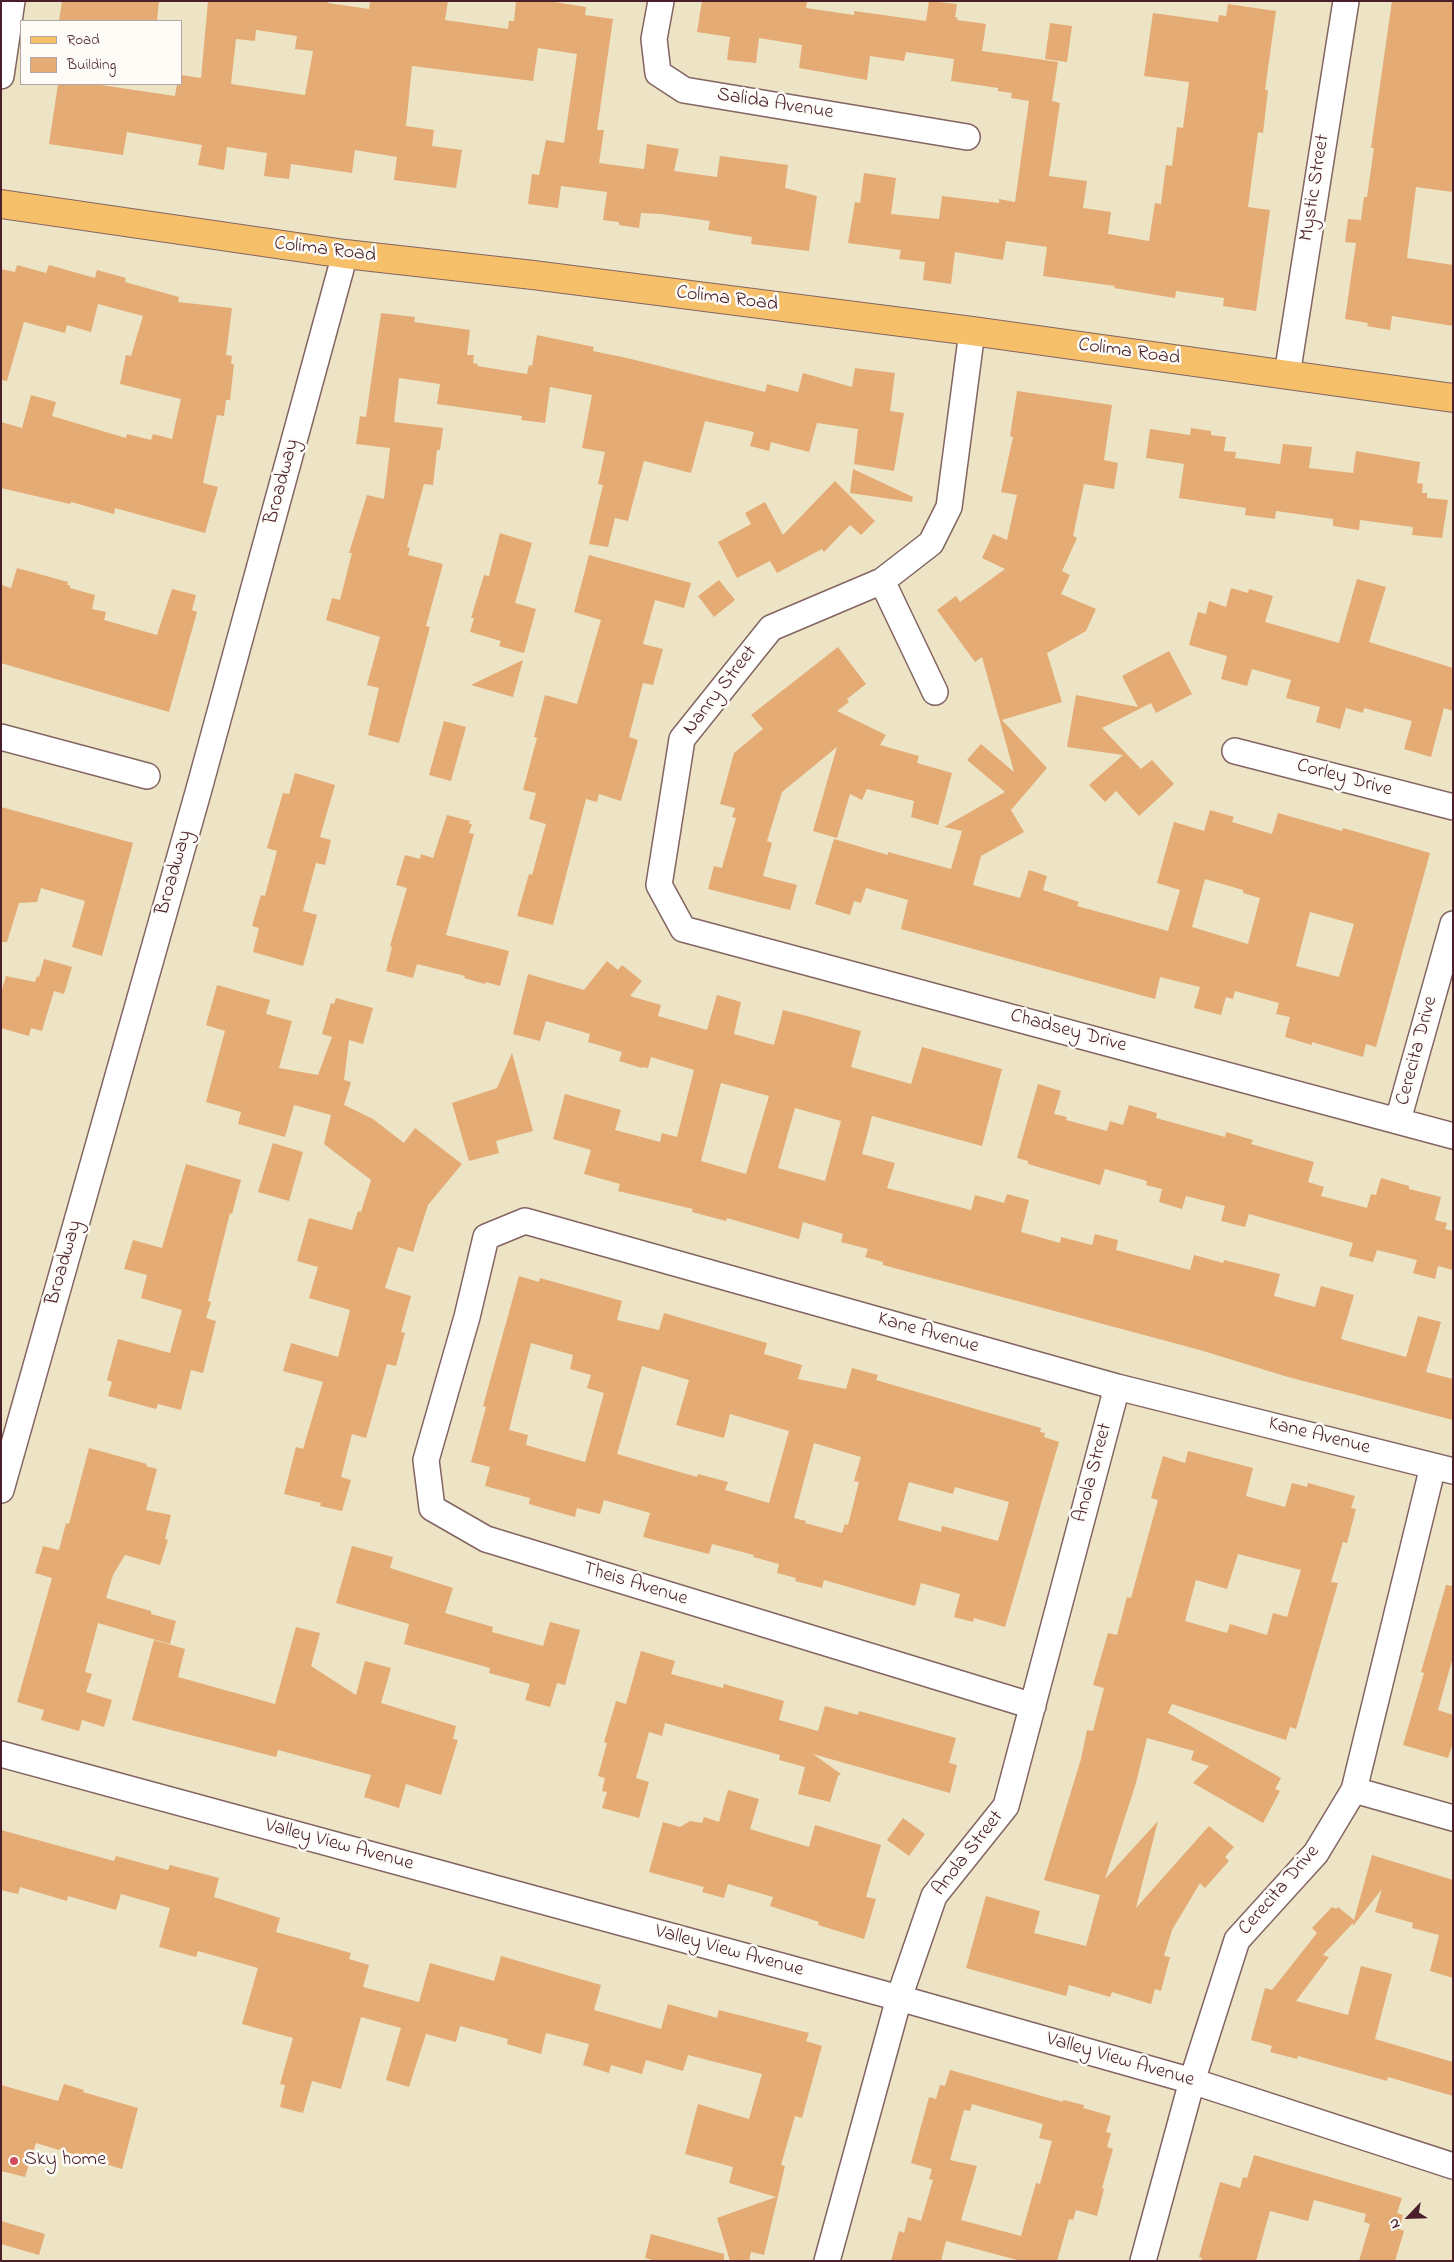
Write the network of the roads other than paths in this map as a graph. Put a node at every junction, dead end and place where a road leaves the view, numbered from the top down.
1 (12, 1) edge
2 (661, 1) edge
3 (1346, 1) edge
4 (1, 76) edge
5 (967, 137) dead end
6 (1, 204) edge
7 (345, 254) junction
8 (972, 331) junction
9 (1287, 375) junction
10 (1453, 398) edge
11 (882, 582) junction
12 (935, 692) dead end
13 (1, 737) edge
14 (1235, 751) dead end
15 (147, 776) dead end
16 (1453, 807) edge
17 (1453, 924) edge
18 (683, 929) joint
19 (1398, 1120) junction
20 (1453, 1136) edge
21 (467, 1317) joint
22 (1117, 1386) junction
23 (1443, 1469) edge
24 (1, 1490) edge
25 (1033, 1706) junction
26 (1, 1754) edge
27 (1354, 1790) junction
28 (1453, 1818) edge
29 (899, 1998) junction
30 (1192, 2081) junction
31 (1453, 2166) edge
32 (827, 2261) edge
33 (1142, 2261) edge

1 - 4 street
2 - 5 street, Salida Avenue
3 - 9 street, Mystic Street
6 - 7 main road, Colima Road
7 - 8 main road, Colima Road
7 - 24 street, Broadway
8 - 9 main road, Colima Road
8 - 11 street, Nanry Street
9 - 10 main road, Colima Road
11 - 12 street
11 - 18 street, Nanry Street
13 - 15 street
14 - 16 street, Corley Drive
17 - 19 street, Cerecita Drive
18 - 19 street, Chadsey Drive
19 - 20 street, Chadsey Drive
21 - 22 street, Kane Avenue
21 - 25 street, Theis Avenue
22 - 23 street, Kane Avenue
22 - 25 street, Anola Street
23 - 27 street, Cerecita Drive
25 - 29 street, Anola Street
26 - 29 street, Valley View Avenue
27 - 28 street
27 - 30 street, Cerecita Drive
29 - 30 street, Valley View Avenue
29 - 32 street, Anola Street
30 - 31 street, Valley View Avenue
30 - 33 street, Cerecita Drive

